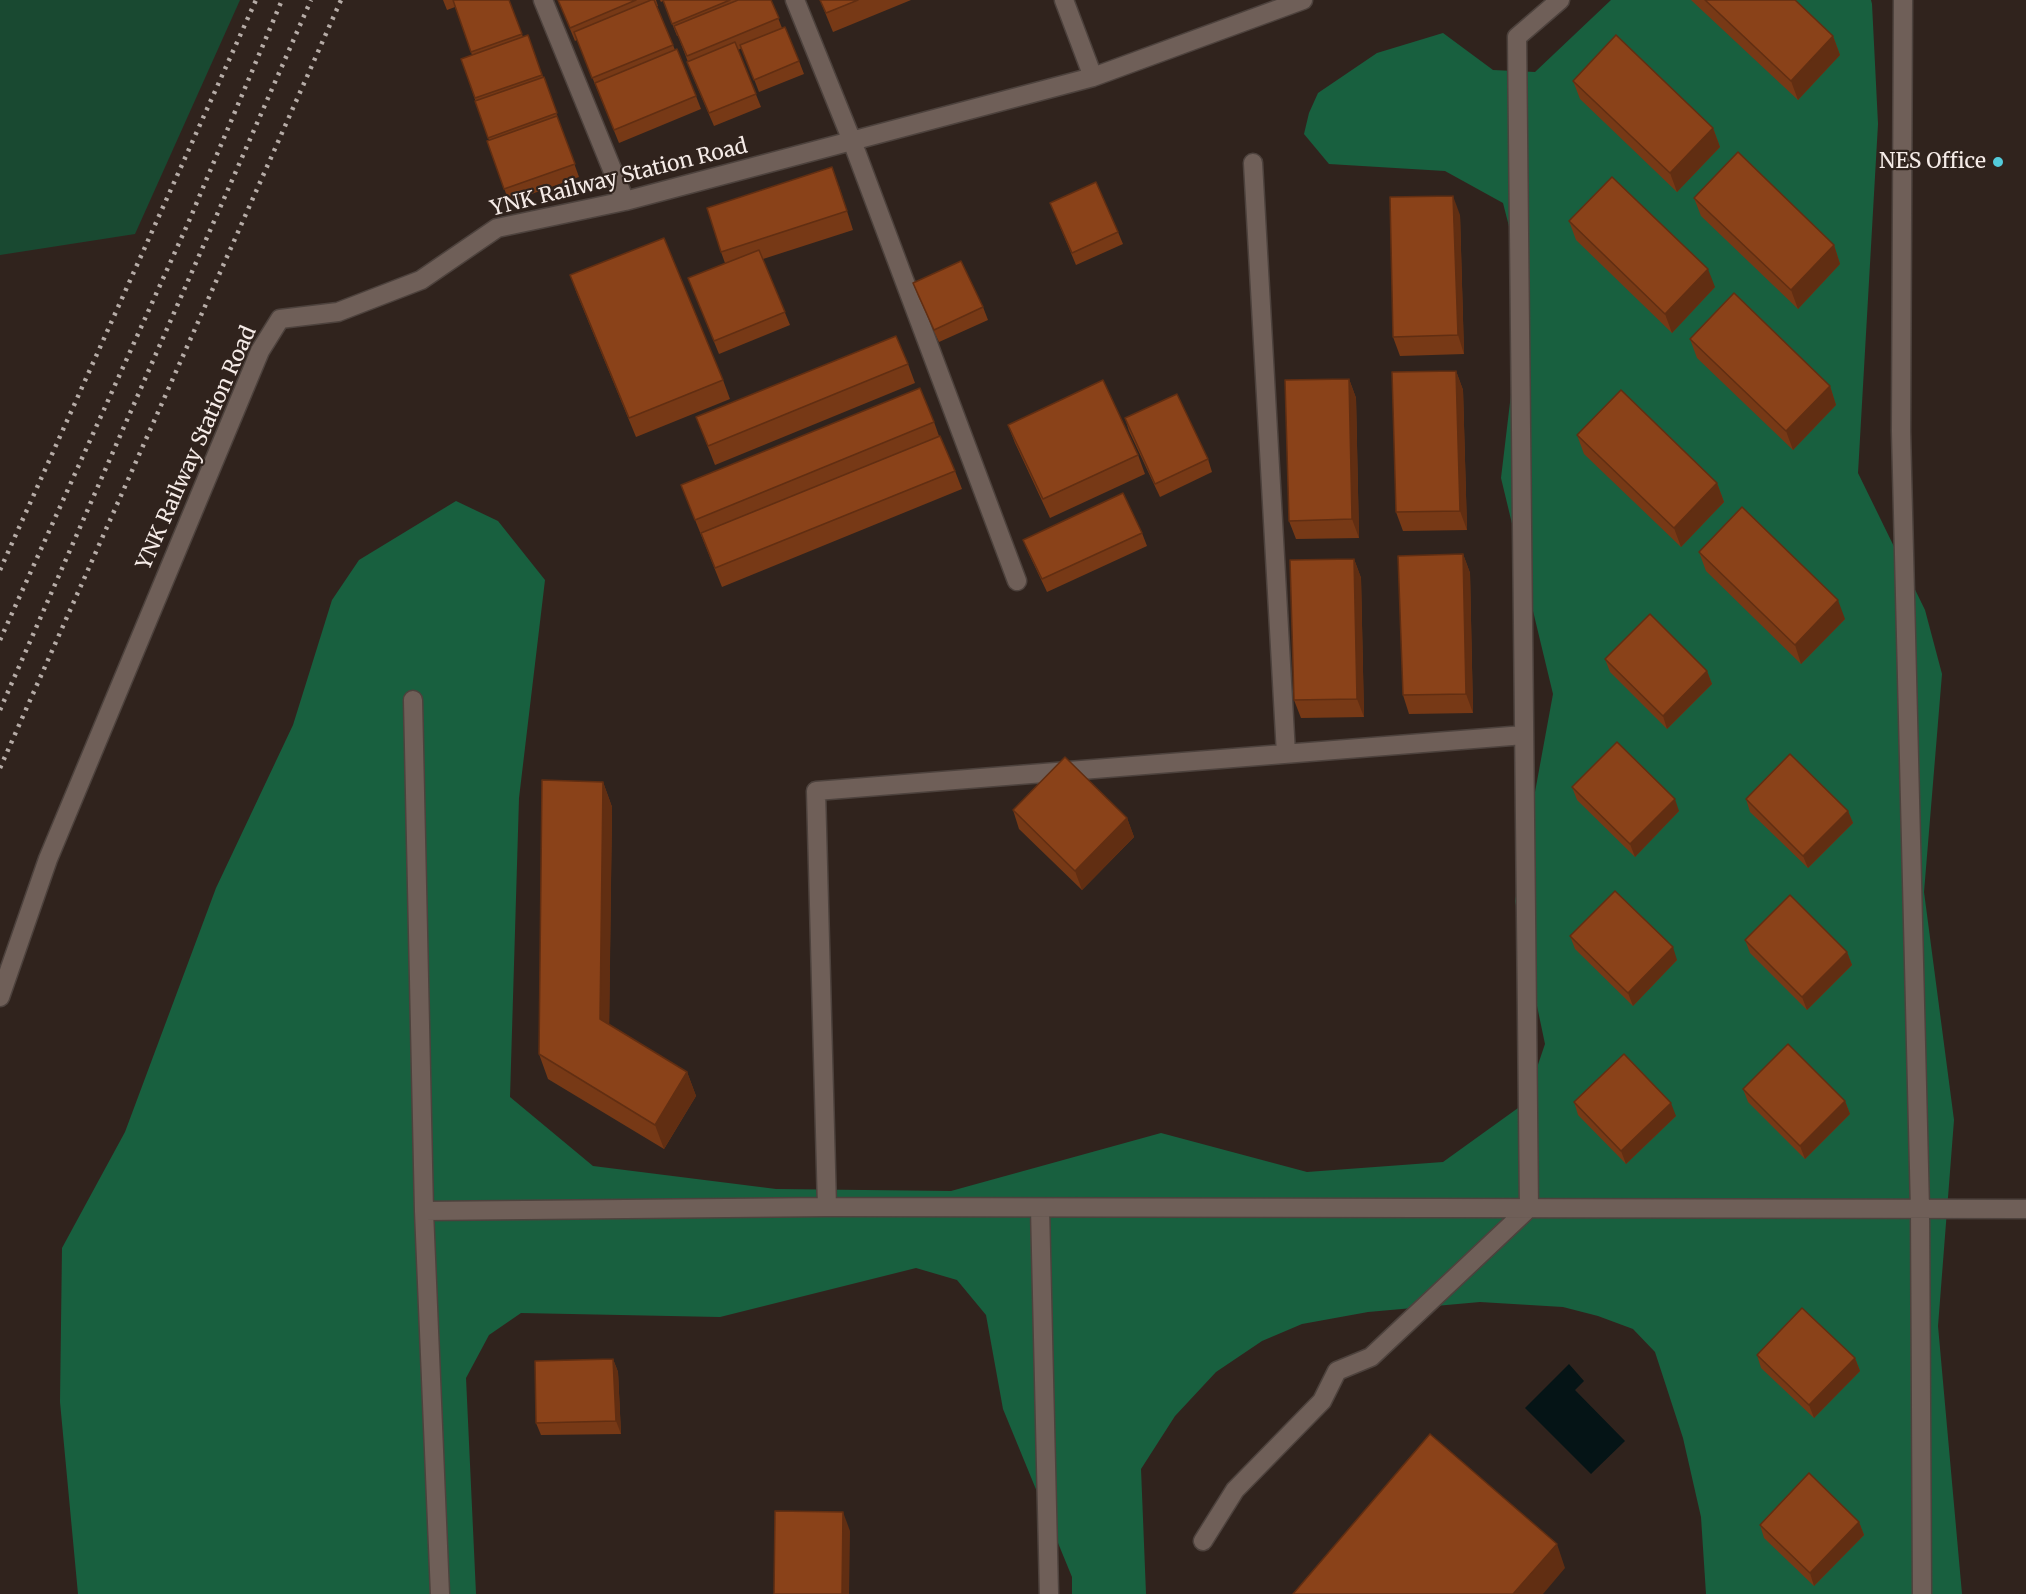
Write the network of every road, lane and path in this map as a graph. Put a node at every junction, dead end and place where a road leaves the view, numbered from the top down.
1 (543, 0) edge
2 (795, 0) edge
3 (1064, 0) edge
4 (1303, 0) edge
5 (1560, 0) edge
6 (1903, 0) edge
7 (1093, 77) junction
8 (852, 141) junction
9 (1253, 163) dead end
10 (625, 201) junction
11 (1017, 580) dead end
12 (413, 700) dead end
13 (1524, 735) junction
14 (1286, 754) junction
15 (0, 997) edge
16 (826, 1207) junction
17 (1040, 1208) junction
18 (1528, 1208) junction
19 (1920, 1209) junction
20 (2026, 1209) edge
21 (424, 1211) junction
22 (1203, 1541) dead end
23 (440, 1594) edge
24 (1049, 1594) edge
25 (1922, 1594) edge

1 - 10 street
2 - 8 street
3 - 7 street
4 - 7 street, YNK Railway Station Road
5 - 13 street
6 - 19 street
7 - 8 street, YNK Railway Station Road
8 - 10 street, YNK Railway Station Road
8 - 11 street
9 - 14 street
10 - 15 street, YNK Railway Station Road
12 - 21 street
13 - 14 street
13 - 18 street
14 - 16 street
16 - 17 street
16 - 21 street
17 - 18 street
17 - 24 street
18 - 19 street
18 - 22 street
19 - 20 street
19 - 25 street
21 - 23 street

